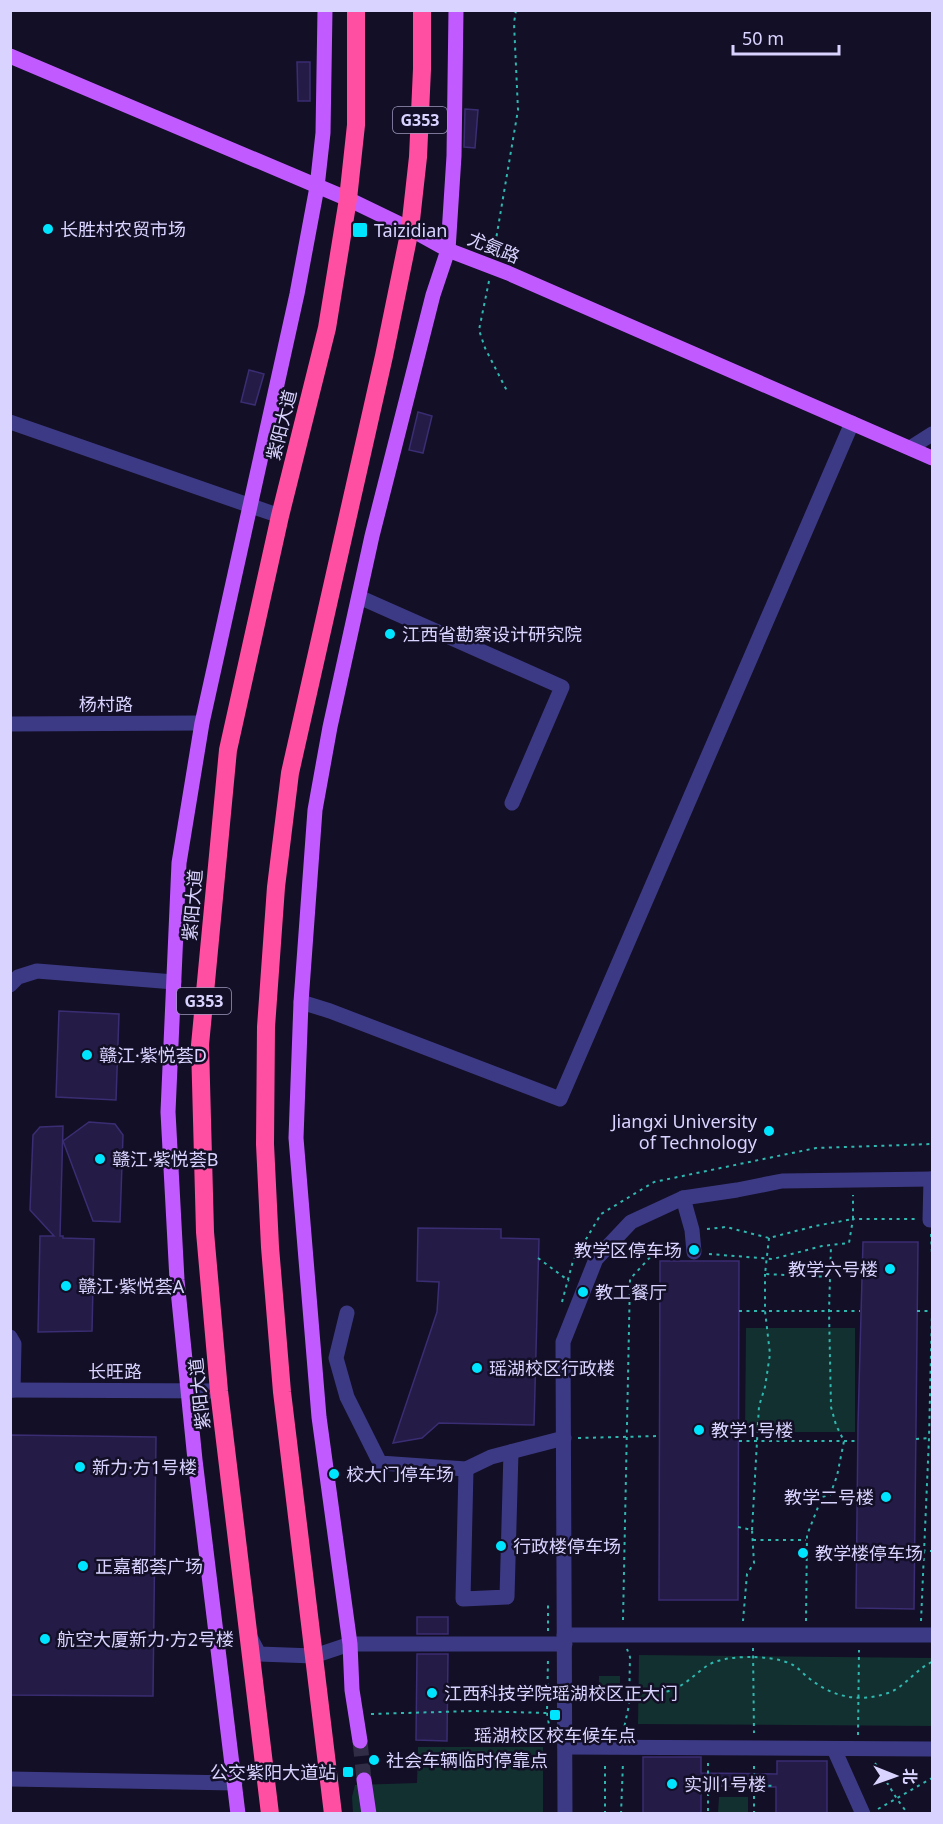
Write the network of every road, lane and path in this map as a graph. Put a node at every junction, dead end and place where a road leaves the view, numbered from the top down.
1 (325, 10) edge
2 (356, 10) edge
3 (422, 10) edge
4 (456, 10) edge
5 (516, 10) edge
6 (10, 56) edge
7 (317, 187) junction
8 (348, 199) junction
9 (410, 229) junction
10 (448, 250) junction
11 (491, 267) junction
12 (507, 391) dead end
13 (10, 422) edge
14 (852, 423) junction
15 (933, 434) edge
16 (910, 448) junction
17 (933, 458) edge
18 (250, 506) junction
19 (280, 516) junction
20 (359, 597) junction
21 (202, 723) junction
22 (10, 724) edge
23 (512, 803) dead end
24 (174, 982) junction
25 (10, 985) edge
26 (301, 1002) junction
27 (933, 1144) edge
28 (932, 1179) edge
29 (854, 1180) junction
30 (683, 1198) junction
31 (853, 1219) junction
32 (930, 1220) junction
33 (692, 1230) junction
34 (769, 1238) junction
35 (831, 1245) junction
36 (694, 1252) junction
37 (933, 1254) edge
38 (538, 1258) dead end
39 (766, 1259) junction
40 (765, 1274) junction
41 (830, 1277) junction
42 (568, 1280) junction
43 (583, 1292) junction
44 (560, 1310) dead end
45 (739, 1311) dead end
46 (765, 1311) junction
47 (829, 1311) junction
48 (860, 1311) dead end
49 (917, 1311) dead end
50 (932, 1311) edge
51 (347, 1313) dead end
52 (10, 1337) edge
53 (12, 1390) edge
54 (188, 1391) junction
55 (219, 1391) junction
56 (627, 1436) junction
57 (659, 1436) dead end
58 (564, 1438) junction
59 (916, 1438) dead end
60 (931, 1438) edge
61 (739, 1441) dead end
62 (756, 1441) junction
63 (844, 1441) junction
64 (858, 1441) dead end
65 (511, 1452) junction
66 (466, 1469) junction
67 (738, 1527) dead end
68 (752, 1530) junction
69 (753, 1540) junction
70 (806, 1540) junction
71 (915, 1550) dead end
72 (923, 1551) junction
73 (933, 1551) edge
74 (548, 1600) dead end
75 (249, 1635) junction
76 (623, 1635) junction
77 (747, 1635) junction
78 (806, 1635) junction
79 (927, 1635) edge
80 (859, 1636) junction
81 (565, 1640) junction
82 (548, 1643) junction
83 (350, 1644) junction
84 (314, 1656) junction
85 (753, 1657) junction
86 (933, 1662) edge
87 (629, 1692) junction
88 (859, 1697) junction
89 (356, 1715) junction
90 (360, 1741) tunnel mouth
91 (565, 1747) junction
92 (605, 1747) junction
93 (623, 1748) junction
94 (708, 1748) junction
95 (754, 1748) junction
96 (834, 1749) junction
97 (862, 1749) junction
98 (933, 1749) edge
99 (933, 1778) edge
100 (10, 1779) edge
101 (364, 1780) tunnel mouth
102 (701, 1782) dead end
103 (235, 1783) junction
104 (777, 1786) dead end
105 (897, 1799) junction
106 (871, 1811) edge
107 (238, 1814) edge
108 (270, 1814) edge
109 (333, 1814) edge
110 (369, 1814) edge
111 (565, 1814) edge
112 (605, 1814) edge
113 (621, 1814) edge
114 (708, 1814) edge
115 (754, 1814) edge
116 (908, 1814) edge

1 - 7 main road
2 - 8 highway, 紫阳大道 / G353
3 - 9 highway, G353
4 - 10 main road
5 - 11 path
6 - 7 main road, 尤氨路
7 - 8 main road, 尤氨路
7 - 18 main road
8 - 9 main road, 尤氨路
8 - 19 highway, 紫阳大道 / G353
9 - 10 main road, 尤氨路
9 - 84 highway, G353
10 - 11 main road, 尤氨路
10 - 20 main road
11 - 12 path
11 - 14 main road, 尤氨路
13 - 18 street
14 - 16 main road, 尤氨路
14 - 26 street
15 - 16 street
16 - 17 main road, 尤氨路
18 - 19 street
18 - 21 main road
19 - 55 highway, 紫阳大道 / G353
20 - 23 street
20 - 26 main road
21 - 22 street, 杨村路
21 - 24 main road
24 - 25 street
24 - 54 main road
26 - 83 main road
27 - 42 path
28 - 29 street
28 - 32 street
29 - 30 street
29 - 31 path
30 - 33 street
30 - 43 street
31 - 32 path
31 - 34 path
31 - 35 path
32 - 37 path
33 - 34 path
33 - 36 street
34 - 39 path
35 - 39 path
35 - 41 path
36 - 39 path
36 - 56 path
38 - 42 path
39 - 40 path
40 - 41 path
40 - 46 path
41 - 47 path
42 - 43 path
42 - 44 path
43 - 58 street
45 - 46 path
46 - 47 path
46 - 62 path
47 - 48 path
47 - 63 path
49 - 50 path
50 - 60 path
51 - 66 street
52 - 53 street
53 - 54 street, 长旺路
54 - 55 street, 长旺路
54 - 103 main road
55 - 75 highway, 紫阳大道 / G353
56 - 57 path
56 - 58 path
56 - 76 path
58 - 65 street
58 - 81 street
59 - 60 path
60 - 72 path
61 - 62 path
62 - 63 path
62 - 68 path
63 - 64 path
63 - 70 path
65 - 66 street
65 - 66 street
67 - 68 path
68 - 69 path
69 - 70 path
69 - 77 path
70 - 78 path
71 - 72 path
72 - 73 path
72 - 79 path
74 - 82 path
75 - 84 street
75 - 108 highway, 紫阳大道 / G353
76 - 77 street
76 - 81 street
76 - 87 path
77 - 78 street
77 - 85 path
78 - 80 street
79 - 80 street
80 - 88 path
81 - 82 street
81 - 91 street
82 - 83 street
82 - 89 path
83 - 84 street
83 - 89 main road
84 - 109 highway, G353
85 - 87 path
85 - 88 path
85 - 95 path
86 - 88 path
87 - 93 path
88 - 97 path
89 - 90 main road
91 - 92 street
91 - 111 street
92 - 93 street
92 - 112 path
93 - 94 street
93 - 113 path
94 - 95 street
94 - 114 path
95 - 96 street
95 - 115 path
96 - 97 street
96 - 106 street
97 - 98 street
97 - 105 path
99 - 105 path
100 - 103 street
101 - 110 main road
102 - 104 path
103 - 107 main road
105 - 106 path
105 - 116 path

